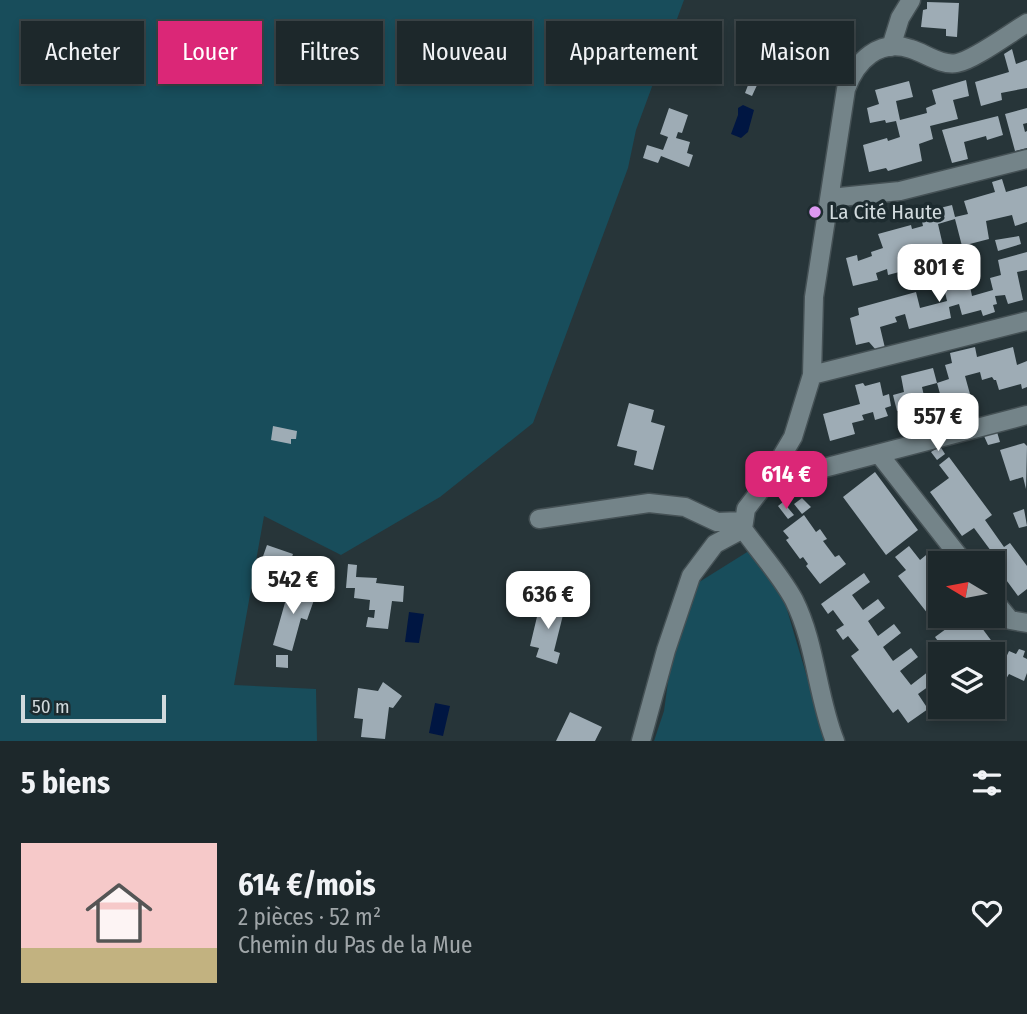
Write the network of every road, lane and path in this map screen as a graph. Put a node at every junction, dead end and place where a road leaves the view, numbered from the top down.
1 (911, 0) edge
2 (1027, 23) edge
3 (891, 47) junction
4 (1027, 159) edge
5 (830, 198) junction
6 (1027, 321) edge
7 (812, 375) junction
8 (1027, 415) edge
9 (879, 454) junction
10 (766, 483) junction
11 (539, 519) dead end
12 (743, 525) junction
13 (955, 551) edge
14 (1005, 614) edge
15 (1027, 623) edge
16 (641, 741) edge
17 (835, 741) edge

1 - 3 street
2 - 3 street
3 - 5 street
4 - 5 street
5 - 7 street
6 - 7 street
7 - 10 street
8 - 9 street
9 - 10 street
9 - 13 street
10 - 12 street
11 - 12 street
12 - 16 street
12 - 17 street
14 - 15 street

